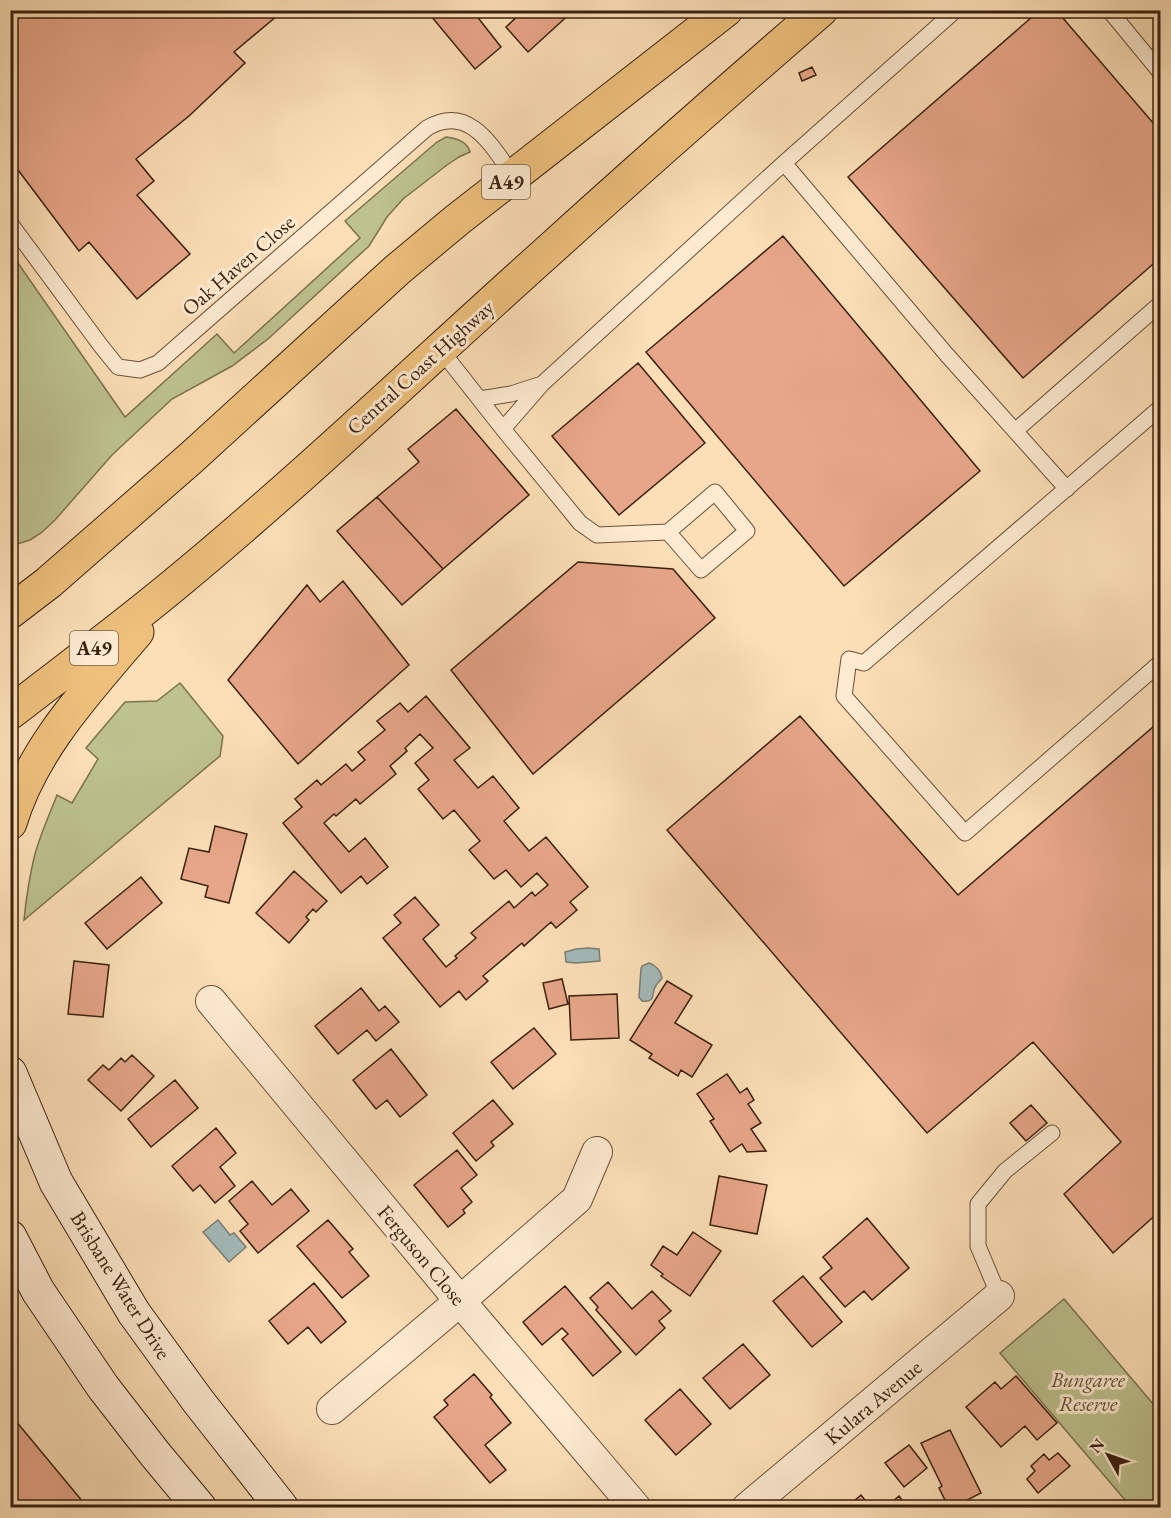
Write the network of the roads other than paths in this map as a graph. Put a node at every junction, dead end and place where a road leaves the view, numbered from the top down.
1 (726, 10) edge
2 (821, 10) edge
3 (956, 10) edge
4 (1108, 10) edge
5 (1161, 72) edge
6 (784, 163) junction
7 (513, 176) junction
8 (10, 223) edge
9 (1161, 304) edge
10 (440, 349) junction
11 (542, 384) junction
12 (480, 399) junction
13 (1161, 408) edge
14 (503, 429) junction
15 (1015, 431) junction
16 (1067, 489) junction
17 (668, 532) junction
18 (178, 582) junction
19 (48, 583) junction
20 (10, 594) edge
21 (10, 612) edge
22 (1161, 663) edge
23 (10, 713) edge
24 (10, 823) edge
25 (211, 1001) dead end
26 (10, 1073) edge
27 (1052, 1133) dead end
28 (597, 1152) dead end
29 (10, 1237) edge
30 (999, 1296) joint
31 (460, 1301) junction
32 (332, 1409) dead end
33 (200, 1508) edge
34 (282, 1508) edge
35 (636, 1508) edge
36 (747, 1508) edge

1 - 7 highway, A49
2 - 10 highway, Central Coast Highway / A49
3 - 6 lane
4 - 5 lane
6 - 11 lane
6 - 15 lane
7 - 8 lane, Oak Haven Close
7 - 19 highway, A49
9 - 15 lane
10 - 12 lane
10 - 18 highway, Central Coast Highway / A49
11 - 12 lane
11 - 14 lane
12 - 14 lane
13 - 16 lane
14 - 17 lane
15 - 16 lane
16 - 22 lane
17 - 17 lane
18 - 23 highway, Central Coast Highway / A49
18 - 24 highway
19 - 20 highway
19 - 21 highway, A49
25 - 31 street, Ferguson Close
26 - 34 main road, Brisbane Water Drive
27 - 30 lane
28 - 31 street
29 - 33 main road
30 - 36 street, Kulara Avenue
31 - 32 street
31 - 35 street, Ferguson Close

